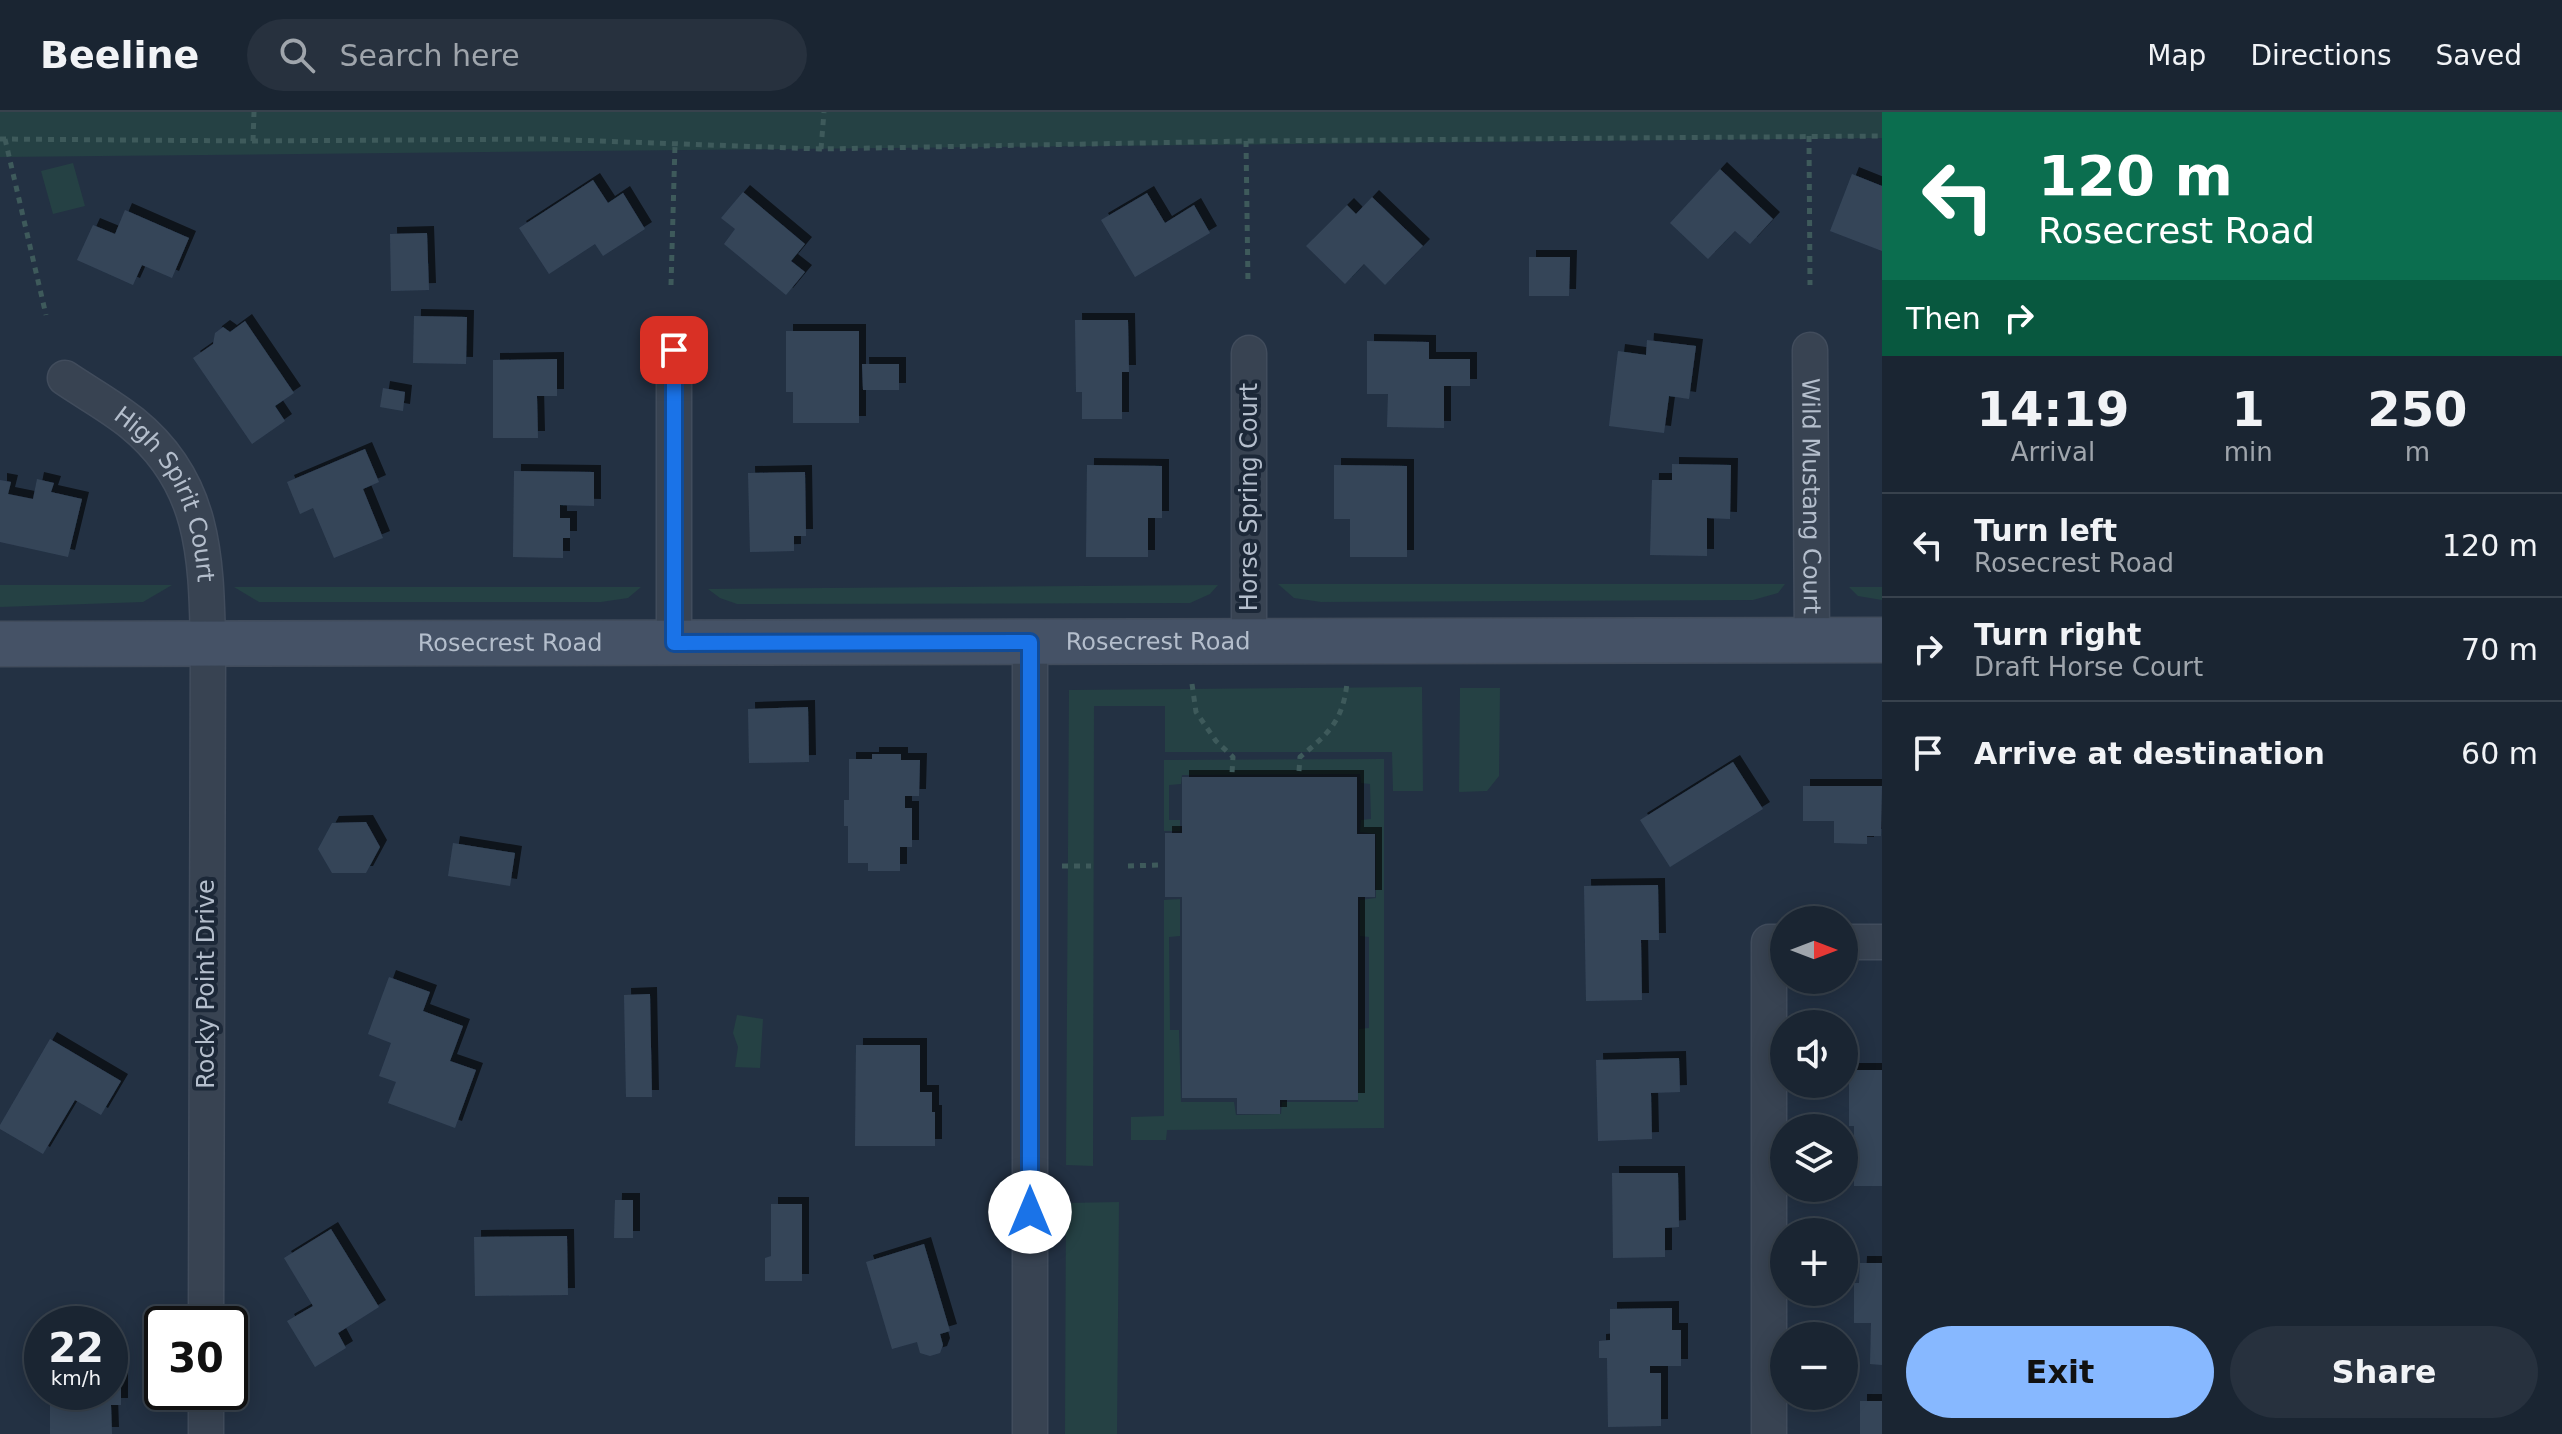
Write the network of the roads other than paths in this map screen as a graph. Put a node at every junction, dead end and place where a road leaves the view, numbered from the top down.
1 (674, 350) dead end
2 (1810, 350) dead end
3 (1249, 353) dead end
4 (65, 378) dead end
5 (1812, 640) junction
6 (1882, 640) edge
7 (1249, 641) junction
8 (1030, 642) junction
9 (208, 643) junction
10 (674, 643) junction
11 (0, 644) edge
12 (1858, 942) edge
13 (1882, 942) edge
14 (1776, 994) edge
15 (206, 1306) edge
16 (206, 1410) edge
17 (206, 1434) edge
18 (1030, 1434) edge
19 (1769, 1434) edge

1 - 10 street
2 - 5 street, Wild Mustang Court
3 - 7 street, Horse Spring Court
4 - 9 street, High Spirit Court
5 - 6 main road, Rosecrest Road
5 - 7 main road, Rosecrest Road
7 - 8 main road, Rosecrest Road
8 - 10 main road, Rosecrest Road
8 - 18 street
9 - 10 main road, Rosecrest Road
9 - 11 main road, Rosecrest Road
9 - 15 street, Rocky Point Drive
12 - 13 street
14 - 19 street
16 - 17 street

